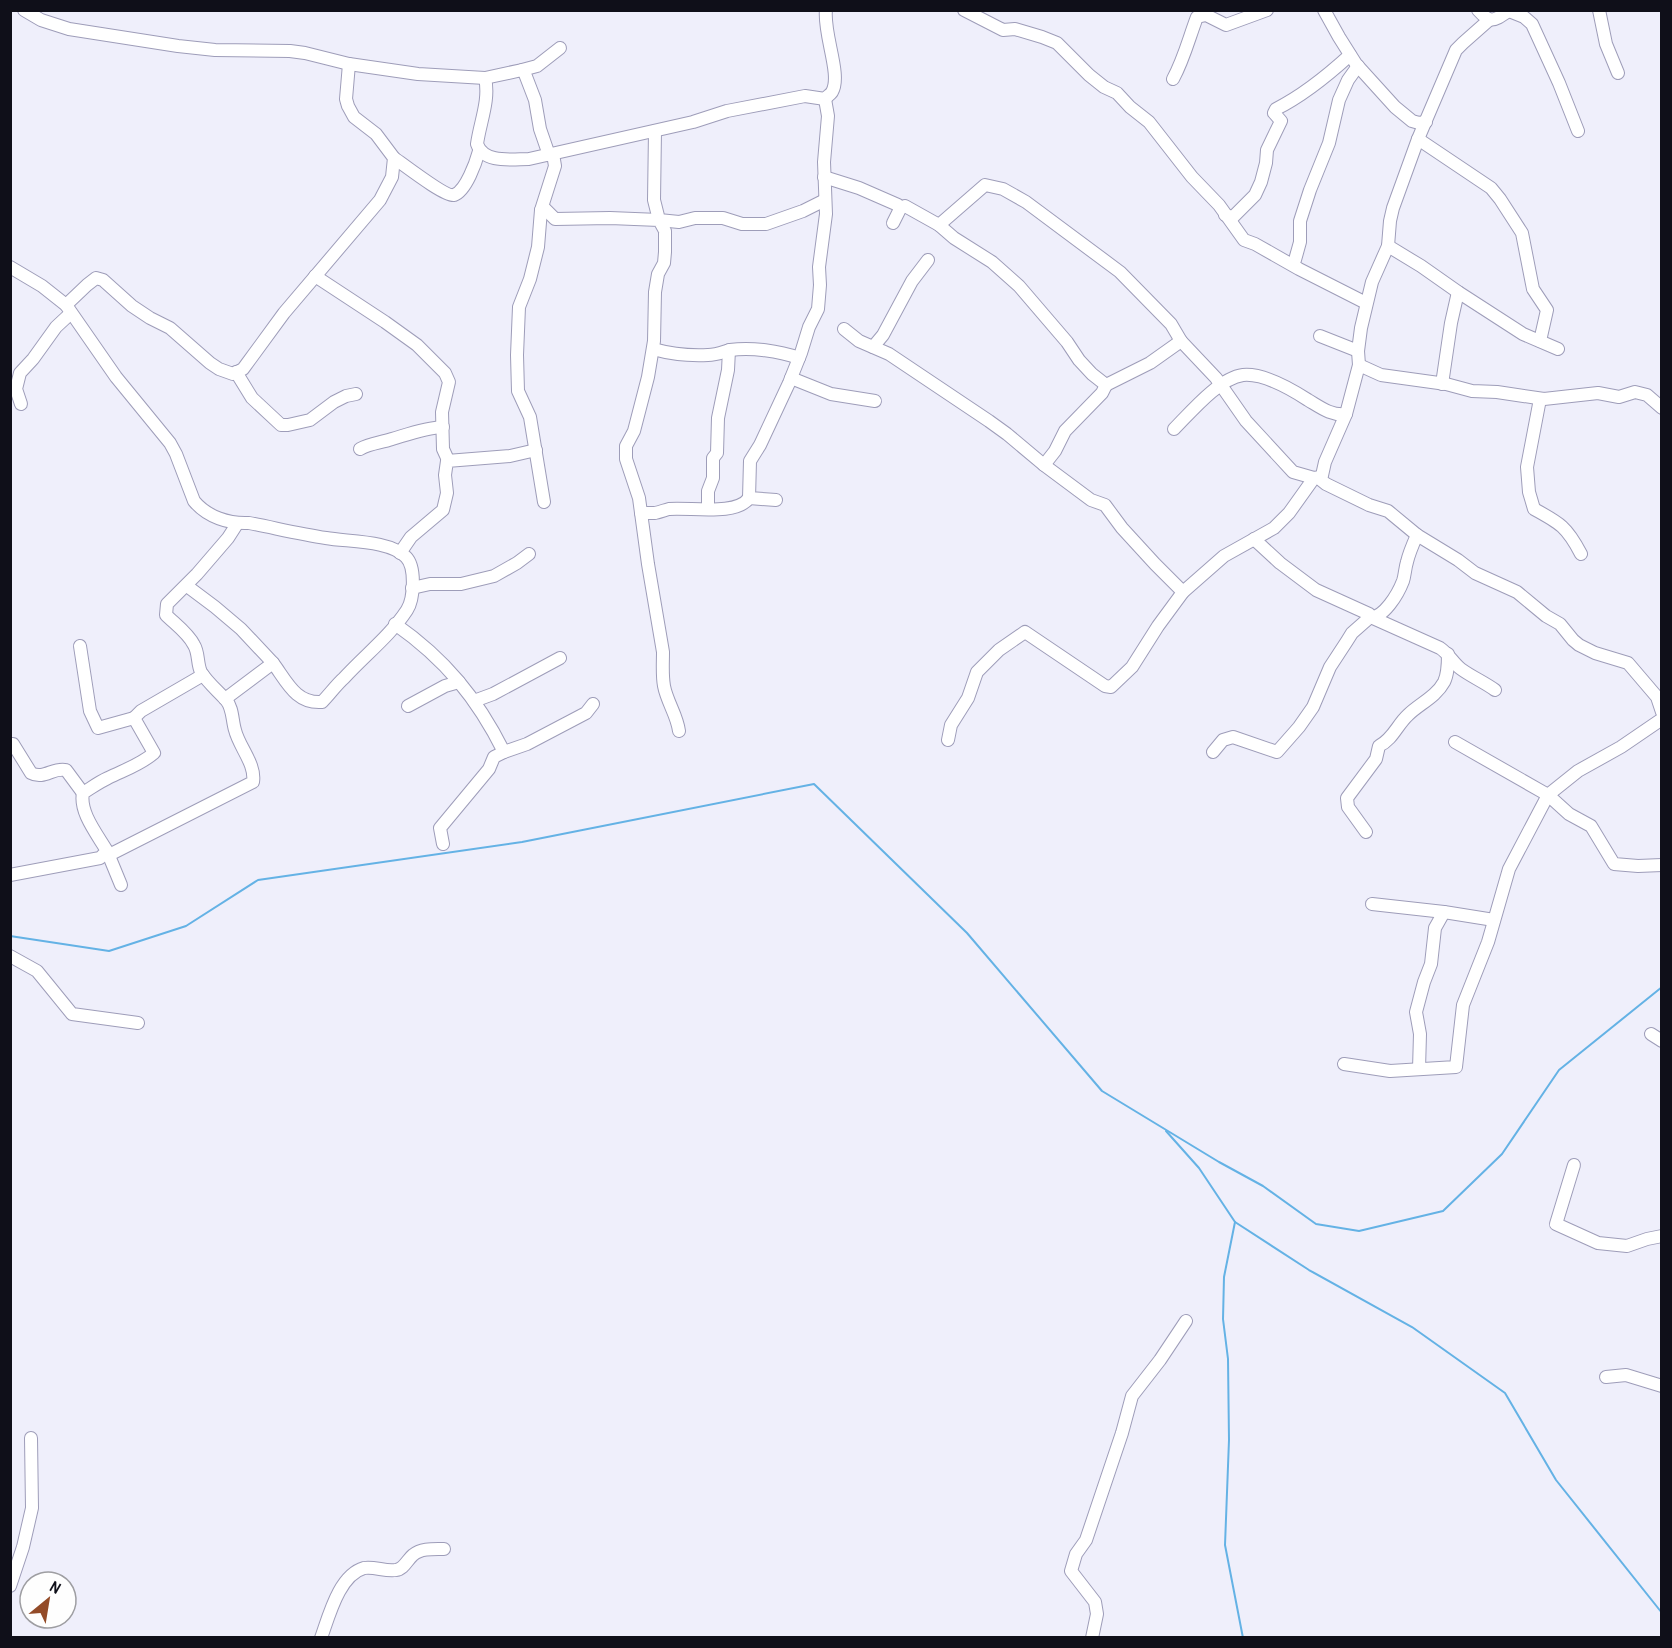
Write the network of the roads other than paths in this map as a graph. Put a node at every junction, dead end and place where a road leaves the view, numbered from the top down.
1 (24, 10) edge
2 (826, 10) edge
3 (964, 10) edge
4 (1267, 10) edge
5 (1324, 10) edge
6 (1478, 10) edge
7 (1599, 10) edge
8 (1510, 11) edge
9 (1489, 20) junction
10 (560, 48) dead end
11 (1350, 55) junction
12 (349, 64) junction
13 (1358, 66) junction
14 (522, 70) junction
15 (1618, 73) dead end
16 (485, 78) junction
17 (1173, 79) dead end
18 (825, 99) junction
19 (1426, 122) junction
20 (655, 131) junction
21 (1578, 131) dead end
22 (1418, 139) junction
23 (479, 150) junction
24 (551, 154) junction
25 (394, 158) junction
26 (824, 177) junction
27 (825, 200) junction
28 (904, 206) dead end
29 (541, 210) junction
30 (1225, 215) junction
31 (659, 220) junction
32 (893, 223) dead end
33 (939, 225) junction
34 (1388, 246) junction
35 (928, 260) dead end
36 (1292, 264) junction
37 (10, 267) edge
38 (315, 276) junction
39 (1458, 292) junction
40 (1366, 303) junction
41 (68, 309) junction
42 (844, 329) dead end
43 (1320, 336) dead end
44 (1181, 341) junction
45 (1540, 341) junction
46 (873, 347) junction
47 (653, 349) junction
48 (1558, 349) dead end
49 (729, 351) junction
50 (1358, 351) junction
51 (799, 358) junction
52 (1359, 365) junction
53 (236, 372) junction
54 (791, 378) junction
55 (14, 380) edge
56 (1442, 384) junction
57 (1106, 385) junction
58 (1220, 385) junction
59 (356, 394) dead end
60 (1540, 399) junction
61 (875, 401) dead end
62 (21, 404) dead end
63 (1662, 408) edge
64 (1346, 414) junction
65 (443, 427) junction
66 (1174, 429) dead end
67 (360, 449) dead end
68 (536, 450) junction
69 (448, 460) junction
70 (1044, 465) junction
71 (1318, 478) junction
72 (749, 498) junction
73 (776, 500) dead end
74 (544, 502) dead end
75 (708, 509) junction
76 (641, 513) junction
77 (237, 524) junction
78 (1417, 535) junction
79 (1254, 539) junction
80 (400, 553) junction
81 (529, 554) dead end
82 (1581, 554) dead end
83 (187, 586) junction
84 (412, 588) junction
85 (1183, 592) junction
86 (1373, 618) junction
87 (395, 624) junction
88 (80, 646) dead end
89 (1448, 654) junction
90 (560, 658) dead end
91 (273, 663) junction
92 (203, 675) junction
93 (459, 682) junction
94 (1495, 690) dead end
95 (1659, 697) edge
96 (225, 699) junction
97 (474, 701) junction
98 (593, 704) dead end
99 (408, 706) dead end
100 (1662, 711) edge
101 (134, 718) junction
102 (1662, 719) edge
103 (679, 731) dead end
104 (948, 740) dead end
105 (1455, 742) dead end
106 (10, 744) edge
107 (504, 752) junction
108 (1213, 752) dead end
109 (83, 793) junction
110 (1548, 795) junction
111 (1366, 832) dead end
112 (443, 844) dead end
113 (108, 853) junction
114 (1662, 865) edge
115 (10, 875) edge
116 (121, 885) dead end
117 (1372, 904) dead end
118 (1444, 912) junction
119 (1494, 920) junction
120 (10, 956) edge
121 (138, 1023) dead end
122 (1344, 1064) dead end
123 (1419, 1069) junction
124 (1574, 1165) dead end
125 (1662, 1236) edge
126 (1186, 1321) dead end
127 (1606, 1377) dead end
128 (1662, 1386) edge
129 (31, 1438) dead end
130 (444, 1549) dead end
131 (10, 1586) edge
132 (321, 1638) edge
133 (1092, 1638) edge

1 - 12 street
2 - 18 street
3 - 30 street
4 - 17 street
5 - 11 street
6 - 9 street
7 - 15 street
8 - 9 street
8 - 21 street
9 - 19 street
10 - 14 street
11 - 13 street
11 - 30 street
12 - 16 street
12 - 25 street
13 - 19 street
13 - 36 street
14 - 16 street
14 - 24 street
16 - 23 street
18 - 20 street
18 - 26 street
19 - 22 street
20 - 24 street
20 - 31 street
22 - 34 street
22 - 45 street
23 - 24 street
23 - 25 street
24 - 29 street
25 - 38 street
26 - 27 street
26 - 32 street
27 - 31 street
27 - 51 street
28 - 33 street
29 - 31 street
29 - 68 street
30 - 36 street
31 - 47 street
33 - 44 street
33 - 57 street
34 - 39 street
34 - 40 street
35 - 46 street
36 - 40 street
37 - 41 street
38 - 53 street
38 - 65 street
39 - 45 street
39 - 56 street
40 - 50 street
41 - 53 street
41 - 55 street
41 - 77 street
42 - 46 street
43 - 50 street
44 - 57 street
44 - 58 street
45 - 48 street
46 - 70 street
47 - 49 street
47 - 76 street
49 - 51 street
49 - 75 street
50 - 52 street
51 - 54 street
52 - 56 street
52 - 64 street
53 - 59 street
54 - 61 street
54 - 72 street
55 - 62 street
56 - 60 street
57 - 70 street
58 - 64 street
58 - 66 street
58 - 71 street
60 - 63 street
60 - 82 street
64 - 71 street
65 - 67 street
65 - 69 street
68 - 69 street
68 - 74 street
69 - 80 street
70 - 85 street
71 - 78 street
71 - 79 street
72 - 73 street
72 - 75 street
75 - 76 street
76 - 103 street
77 - 80 street
77 - 83 street
78 - 86 street
78 - 95 street
79 - 85 street
79 - 86 street
80 - 84 street
81 - 84 street
83 - 91 street
83 - 92 street
84 - 87 street
85 - 104 street
86 - 89 street
86 - 108 street
87 - 91 street
87 - 93 street
88 - 101 street
89 - 94 street
89 - 111 street
90 - 97 street
91 - 96 street
92 - 96 street
92 - 101 street
93 - 97 street
93 - 99 street
95 - 100 street
96 - 113 street
97 - 107 street
98 - 107 street
101 - 109 street
102 - 110 street
105 - 110 street
106 - 109 street
107 - 112 street
109 - 113 street
110 - 114 street
110 - 119 street
113 - 115 street
113 - 116 street
117 - 118 street
118 - 119 street
118 - 123 street
119 - 123 street
120 - 121 street
122 - 123 street
124 - 125 street
126 - 133 street
127 - 128 street
129 - 131 street
130 - 132 street

